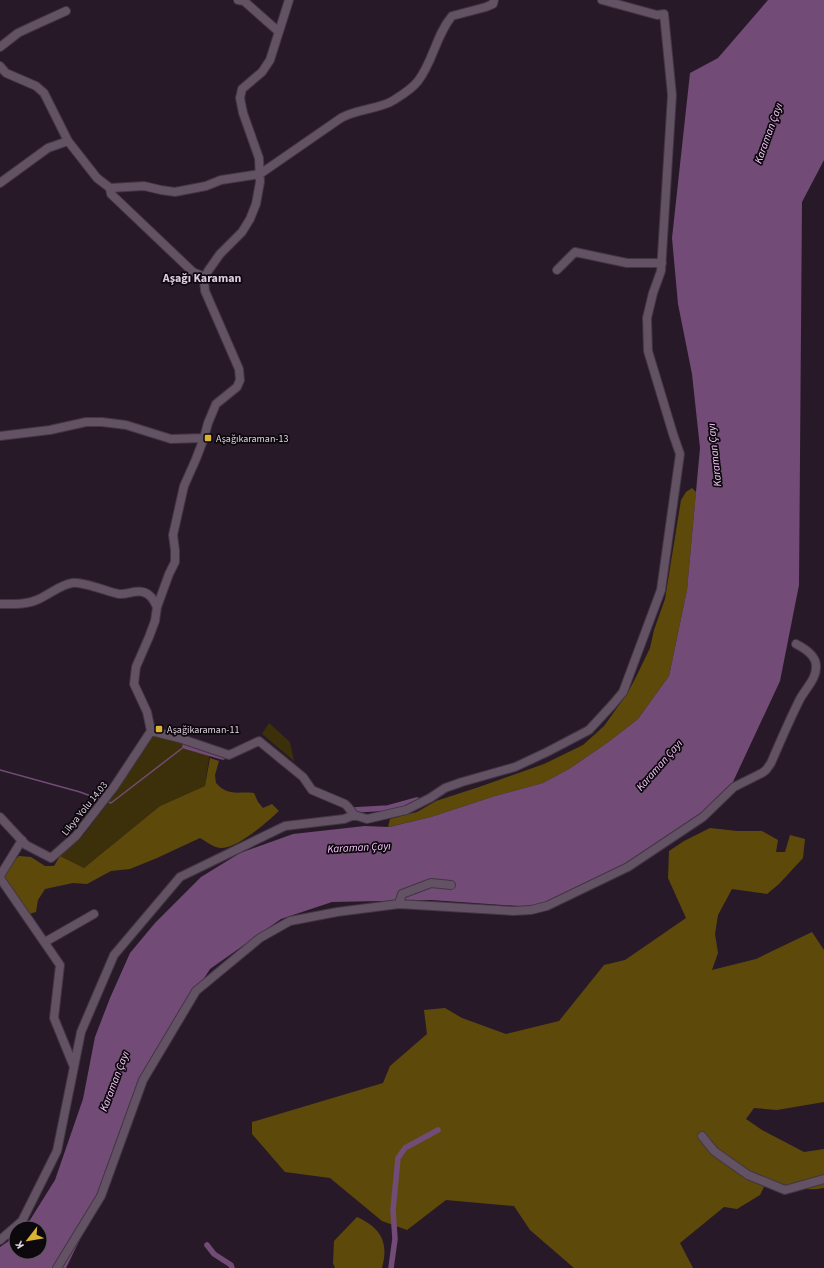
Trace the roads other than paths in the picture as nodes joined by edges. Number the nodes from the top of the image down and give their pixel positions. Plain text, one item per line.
1 (244, 0) edge
2 (289, 0) edge
3 (494, 0) edge
4 (602, 0) edge
5 (66, 11) dead end
6 (279, 32) junction
7 (0, 47) edge
8 (0, 66) edge
9 (68, 141) junction
10 (260, 174) junction
11 (0, 183) edge
12 (110, 188) junction
13 (662, 263) junction
14 (557, 270) dead end
15 (205, 277) junction
16 (0, 436) edge
17 (204, 438) junction
18 (0, 604) edge
19 (157, 607) junction
20 (796, 644) dead end
21 (151, 731) junction
22 (354, 816) junction
23 (0, 817) edge
24 (22, 840) junction
25 (0, 877) edge
26 (451, 884) dead end
27 (399, 904) junction
28 (94, 914) dead end
29 (45, 942) junction
30 (74, 1067) junction
31 (702, 1136) dead end
32 (824, 1179) edge
33 (0, 1240) edge
34 (57, 1268) edge

1 - 6 street
2 - 6 street
3 - 10 street
4 - 13 street
5 - 7 street
6 - 10 street
8 - 9 street
9 - 11 street
9 - 12 street
10 - 12 street
10 - 15 street
12 - 15 street
13 - 14 street
13 - 22 street
15 - 17 street
16 - 17 street
17 - 19 street
18 - 19 street
19 - 21 street
20 - 27 street
21 - 22 street
21 - 24 street, Likya Yolu 14.03
22 - 30 street
23 - 24 street, Likya Yolu 14.03
24 - 25 street
25 - 29 street
26 - 27 street
27 - 34 street
28 - 29 street
29 - 30 street
30 - 33 street
31 - 32 street

